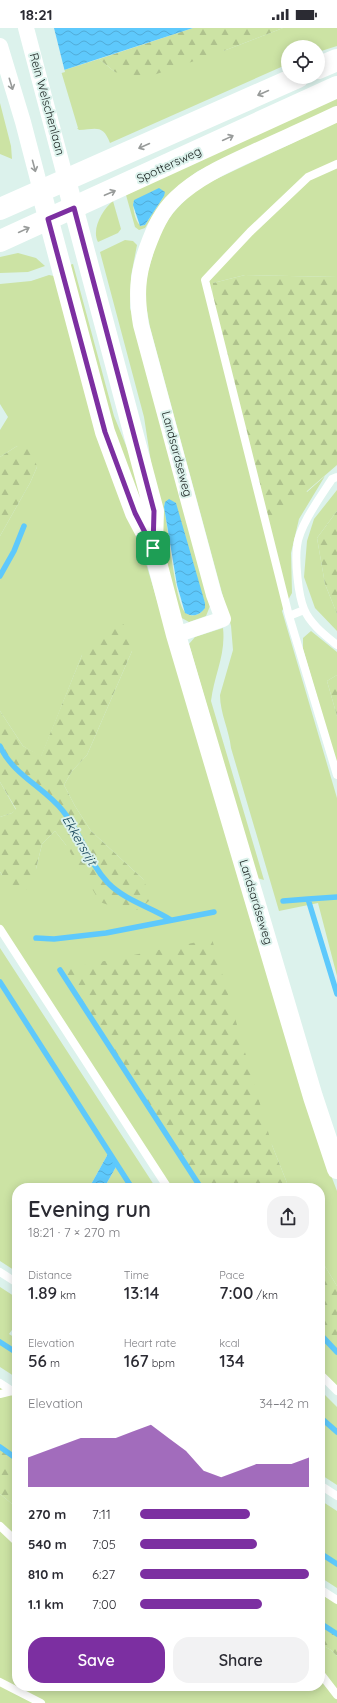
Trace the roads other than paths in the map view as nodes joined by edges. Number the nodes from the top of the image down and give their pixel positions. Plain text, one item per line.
1 (26, 28) edge
2 (0, 46) edge
3 (337, 60) edge
4 (325, 65) edge
5 (282, 84) edge
6 (337, 87) edge
7 (337, 114) edge
8 (337, 164) edge
9 (66, 180) junction
10 (41, 191) junction
11 (74, 208) junction
12 (0, 209) edge
13 (48, 219) junction
14 (0, 241) edge
15 (150, 241) joint
16 (337, 477) edge
17 (153, 548) junction
18 (304, 610) junction
19 (289, 616) junction
20 (176, 635) junction
21 (337, 645) edge
22 (337, 775) edge
23 (0, 929) edge
24 (337, 1169) edge
25 (165, 1183) edge
26 (0, 1272) edge
27 (12, 1280) edge
28 (325, 1379) edge
29 (0, 1383) edge
30 (12, 1391) edge
31 (337, 1391) edge
32 (12, 1393) edge
33 (0, 1394) edge
34 (325, 1488) edge
35 (337, 1496) edge
36 (0, 1526) edge
37 (12, 1537) edge
38 (325, 1592) edge
39 (337, 1600) edge
40 (325, 1679) edge
41 (0, 1682) edge
42 (12, 1688) edge
43 (18, 1691) edge
44 (337, 1695) edge
45 (41, 1703) edge

1 - 9 street, Rein Welschenlaan
2 -> 10 street
3 - 4 main road
5 -> 9 main road
11 -> 6 main road, Spottersweg
7 - 15 street, Spottersweg
8 - 19 lane
9 - 10 main road
9 - 11 street, Landsardseweg
10 - 12 main road
10 - 13 street, Landsardseweg
11 - 13 main road, Spottersweg
11 - 17 street, Landsardseweg
14 -> 13 main road, Spottersweg
13 - 17 street, Landsardseweg
15 - 20 street, Landsardseweg
16 - 18 lane
17 - 20 street, Landsardseweg
18 - 19 lane
18 - 21 lane
19 - 22 lane
20 - 24 street, Landsardseweg
23 - 25 lane
26 - 27 lane
28 - 31 lane
29 - 30 lane
32 - 33 lane
34 - 35 lane
36 - 37 lane
38 - 39 lane
40 - 44 lane
41 - 42 lane
43 - 45 lane

